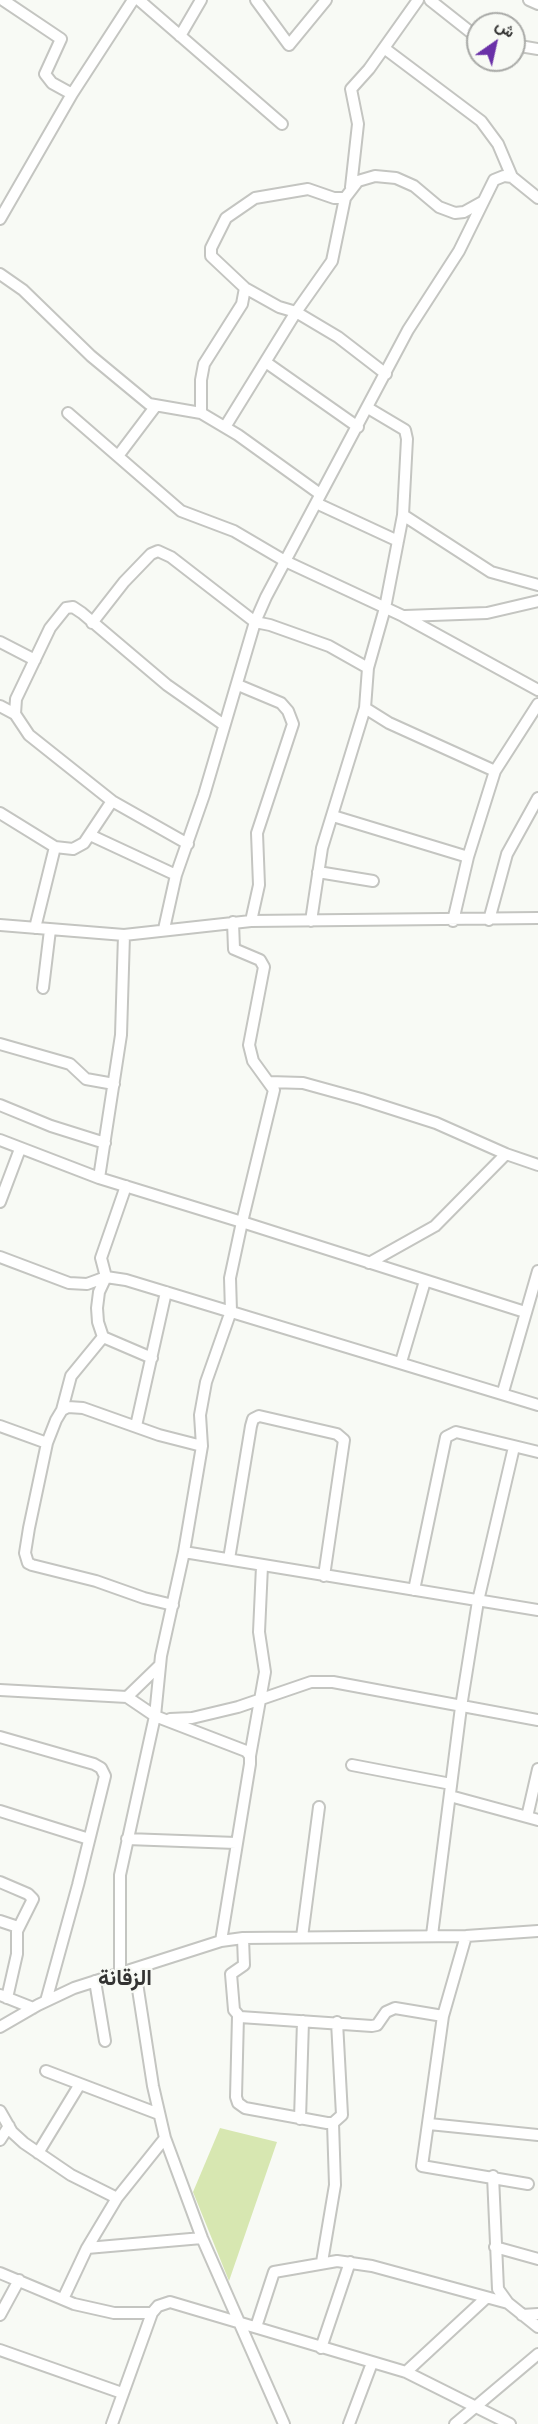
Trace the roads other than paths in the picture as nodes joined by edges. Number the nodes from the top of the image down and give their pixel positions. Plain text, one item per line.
1 (3, 0) edge
2 (133, 0) edge
3 (139, 0) edge
4 (256, 0) edge
5 (326, 0) edge
6 (418, 0) edge
7 (430, 0) edge
8 (529, 0) edge
9 (200, 1) edge
10 (538, 4) edge
11 (466, 28) edge
12 (180, 36) junction
13 (384, 48) junction
14 (72, 94) junction
15 (282, 124) dead end
16 (512, 177) junction
17 (351, 187) junction
18 (345, 198) junction
19 (538, 198) edge
20 (482, 202) junction
21 (0, 219) edge
22 (0, 274) edge
23 (245, 288) junction
24 (296, 312) junction
25 (267, 363) junction
26 (386, 374) junction
27 (155, 407) junction
28 (368, 408) junction
29 (201, 412) junction
30 (68, 413) dead end
31 (225, 427) junction
32 (358, 427) junction
33 (118, 456) junction
34 (318, 498) junction
35 (403, 515) junction
36 (398, 542) junction
37 (285, 561) junction
38 (538, 585) edge
39 (538, 601) edge
40 (385, 608) junction
41 (403, 616) junction
42 (255, 622) junction
43 (92, 623) junction
44 (0, 642) edge
45 (35, 660) junction
46 (368, 668) junction
47 (238, 686) junction
48 (538, 690) edge
49 (538, 704) edge
50 (0, 706) edge
51 (365, 708) junction
52 (15, 714) junction
53 (224, 725) junction
54 (495, 771) junction
55 (538, 798) edge
56 (112, 801) junction
57 (0, 813) edge
58 (333, 816) junction
59 (90, 835) junction
60 (188, 844) junction
61 (55, 847) junction
62 (468, 857) junction
63 (318, 872) junction
64 (176, 875) junction
65 (373, 881) dead end
66 (538, 918) edge
67 (489, 920) junction
68 (251, 921) junction
69 (311, 921) junction
70 (453, 921) junction
71 (232, 922) junction
72 (0, 925) edge
73 (35, 928) junction
74 (164, 929) junction
75 (50, 930) junction
76 (124, 935) junction
77 (43, 988) dead end
78 (0, 1044) edge
79 (269, 1082) junction
80 (114, 1084) junction
81 (0, 1105) edge
82 (0, 1140) edge
83 (105, 1143) junction
84 (20, 1149) junction
85 (506, 1154) junction
86 (538, 1165) edge
87 (99, 1178) junction
88 (126, 1186) junction
89 (0, 1202) edge
90 (242, 1222) junction
91 (0, 1257) edge
92 (369, 1263) junction
93 (538, 1271) edge
94 (106, 1277) junction
95 (425, 1281) junction
96 (166, 1292) junction
97 (231, 1311) junction
98 (525, 1312) junction
99 (103, 1337) junction
100 (152, 1358) junction
101 (401, 1362) junction
102 (502, 1392) junction
103 (538, 1405) edge
104 (62, 1410) junction
105 (0, 1426) edge
106 (136, 1426) junction
107 (47, 1443) junction
108 (202, 1446) junction
109 (514, 1447) junction
110 (538, 1452) edge
111 (184, 1552) junction
112 (229, 1559) junction
113 (262, 1566) junction
114 (324, 1576) junction
115 (414, 1590) junction
116 (478, 1601) junction
117 (173, 1605) junction
118 (538, 1610) edge
119 (160, 1665) junction
120 (0, 1690) edge
121 (127, 1697) junction
122 (262, 1700) junction
123 (461, 1707) junction
124 (159, 1718) junction
125 (538, 1720) edge
126 (0, 1737) edge
127 (250, 1756) junction
128 (352, 1766) dead end
129 (538, 1769) edge
130 (451, 1790) junction
131 (319, 1807) dead end
132 (0, 1811) edge
133 (533, 1818) edge
134 (89, 1839) junction
135 (127, 1839) junction
136 (236, 1843) junction
137 (0, 1882) edge
138 (0, 1921) edge
139 (18, 1927) junction
140 (538, 1931) edge
141 (432, 1935) junction
142 (466, 1936) junction
143 (303, 1937) junction
144 (243, 1938) junction
145 (221, 1941) junction
146 (135, 1970) junction
147 (120, 1973) junction
148 (95, 1982) junction
149 (4, 1996) edge
150 (46, 2001) junction
151 (33, 2008) junction
152 (238, 2016) junction
153 (443, 2016) junction
154 (303, 2021) junction
155 (337, 2022) junction
156 (0, 2027) edge
157 (105, 2041) dead end
158 (46, 2071) dead end
159 (80, 2084) junction
160 (0, 2111) edge
161 (159, 2114) junction
162 (300, 2119) junction
163 (333, 2123) junction
164 (429, 2124) junction
165 (9, 2126) junction
166 (538, 2135) edge
167 (165, 2138) junction
168 (0, 2140) edge
169 (38, 2152) junction
170 (493, 2176) junction
171 (528, 2184) dead end
172 (117, 2198) junction
173 (202, 2238) junction
174 (495, 2247) junction
175 (87, 2248) junction
176 (538, 2259) edge
177 (322, 2262) junction
178 (350, 2262) junction
179 (0, 2273) edge
180 (19, 2280) junction
181 (486, 2298) junction
182 (63, 2299) junction
183 (508, 2303) junction
184 (152, 2313) junction
185 (538, 2314) edge
186 (0, 2315) edge
187 (522, 2315) junction
188 (238, 2321) junction
189 (255, 2327) junction
190 (538, 2327) edge
191 (321, 2348) junction
192 (0, 2350) edge
193 (538, 2354) edge
194 (372, 2363) junction
195 (406, 2372) junction
196 (122, 2393) junction
197 (476, 2407) junction
198 (112, 2424) edge
199 (284, 2424) edge
200 (349, 2424) edge
201 (455, 2424) edge
202 (510, 2424) edge

1 - 14 street
2 - 14 street
3 - 12 street
4 - 5 street
6 - 13 street
7 - 11 street
8 - 10 street
9 - 12 street
12 - 15 street
13 - 16 street
13 - 17 street
14 - 21 street
16 - 19 street
16 - 20 street
17 - 18 street
17 - 20 street
18 - 23 street
18 - 24 street
20 - 26 street
22 - 27 street
23 - 24 street
23 - 29 street
24 - 25 street
24 - 26 street
25 - 31 street
25 - 32 street
26 - 28 street
27 - 29 street
27 - 33 street
28 - 32 street
28 - 35 street
29 - 31 street
30 - 33 street
31 - 34 street
32 - 34 street
33 - 37 street
34 - 36 street
34 - 37 street
35 - 36 street
35 - 38 street
36 - 40 street
37 - 40 street
37 - 42 street
39 - 41 street
40 - 41 street
40 - 46 street
41 - 48 street
42 - 43 street
42 - 46 street
42 - 47 street
43 - 45 street
43 - 53 street
44 - 45 street
45 - 52 street
46 - 51 street
47 - 53 street
47 - 68 street
49 - 54 street
50 - 52 street
51 - 54 street
51 - 58 street
52 - 56 street
53 - 60 street
54 - 62 street
55 - 67 street
56 - 59 street
56 - 60 street
57 - 61 street
58 - 62 street
58 - 63 street
59 - 61 street
59 - 64 street
60 - 64 street
61 - 73 street
62 - 70 street
63 - 65 street
63 - 69 street
64 - 74 street
66 - 67 street
67 - 70 street
68 - 69 street
68 - 71 street
69 - 70 street
71 - 74 street
71 - 79 street
72 - 73 street
73 - 75 street
74 - 76 street
75 - 76 street
75 - 77 street
76 - 80 street
78 - 80 street
79 - 85 street
79 - 90 street
80 - 83 street
81 - 83 street
82 - 84 street
83 - 87 street
84 - 87 street
84 - 89 street
85 - 86 street
85 - 92 street
87 - 88 street
88 - 90 street
88 - 94 street
90 - 92 street
90 - 97 street
91 - 94 street
92 - 95 street
93 - 98 street
94 - 96 street
94 - 99 street
95 - 98 street
95 - 101 street
96 - 97 street
96 - 100 street
97 - 101 street
97 - 108 street
98 - 102 street
99 - 100 street
99 - 104 street
100 - 106 street
101 - 102 street
102 - 103 street
104 - 106 street
104 - 107 street
105 - 107 street
106 - 108 street
107 - 117 street
108 - 111 street
109 - 110 street
109 - 115 street
109 - 116 street
111 - 112 street
111 - 117 street
112 - 113 street
112 - 114 street
113 - 114 street
113 - 122 street
114 - 115 street
115 - 116 street
116 - 118 street
116 - 123 street
117 - 119 street
119 - 121 street
119 - 124 street
120 - 121 street
121 - 124 street
122 - 123 street
122 - 124 street
122 - 127 street
123 - 125 street
123 - 130 street
124 - 127 street
124 - 135 street
126 - 134 street
127 - 136 street
128 - 130 street
129 - 133 street
130 - 133 street
130 - 141 street
131 - 143 street
132 - 134 street
134 - 150 street
135 - 136 street
135 - 147 street
136 - 145 street
137 - 139 street
138 - 139 street
139 - 149 street
140 - 142 street
141 - 142 street
141 - 143 street
142 - 153 street
143 - 144 street
144 - 145 street
144 - 152 street
145 - 146 street
146 - 147 street
146 - 161 street
147 - 148 street
148 - 150 street
148 - 157 street
149 - 151 street
150 - 151 street
151 - 156 street
152 - 154 street
152 - 162 street
153 - 155 street
153 - 164 street
154 - 155 street
154 - 162 street
155 - 163 street
158 - 159 street
159 - 161 street
159 - 169 street
160 - 165 street
161 - 167 street
162 - 163 street
163 - 177 street
164 - 166 street
164 - 170 street
165 - 168 street
165 - 169 street
167 - 172 street
167 - 173 street
169 - 172 street
170 - 171 street
170 - 174 street
172 - 175 street
173 - 175 street
173 - 188 street
174 - 176 street
174 - 183 street
175 - 182 street
177 - 178 street
177 - 189 street
178 - 181 street
178 - 191 street
179 - 180 street
180 - 182 street
180 - 186 street
181 - 183 street
181 - 195 street
182 - 184 street
183 - 187 street
184 - 188 street
184 - 196 street
185 - 187 street
187 - 190 street
188 - 189 street
188 - 199 street
189 - 191 street
191 - 194 street
192 - 196 street
193 - 197 street
194 - 195 street
194 - 200 street
195 - 197 street
196 - 198 street
197 - 201 street
197 - 202 street

